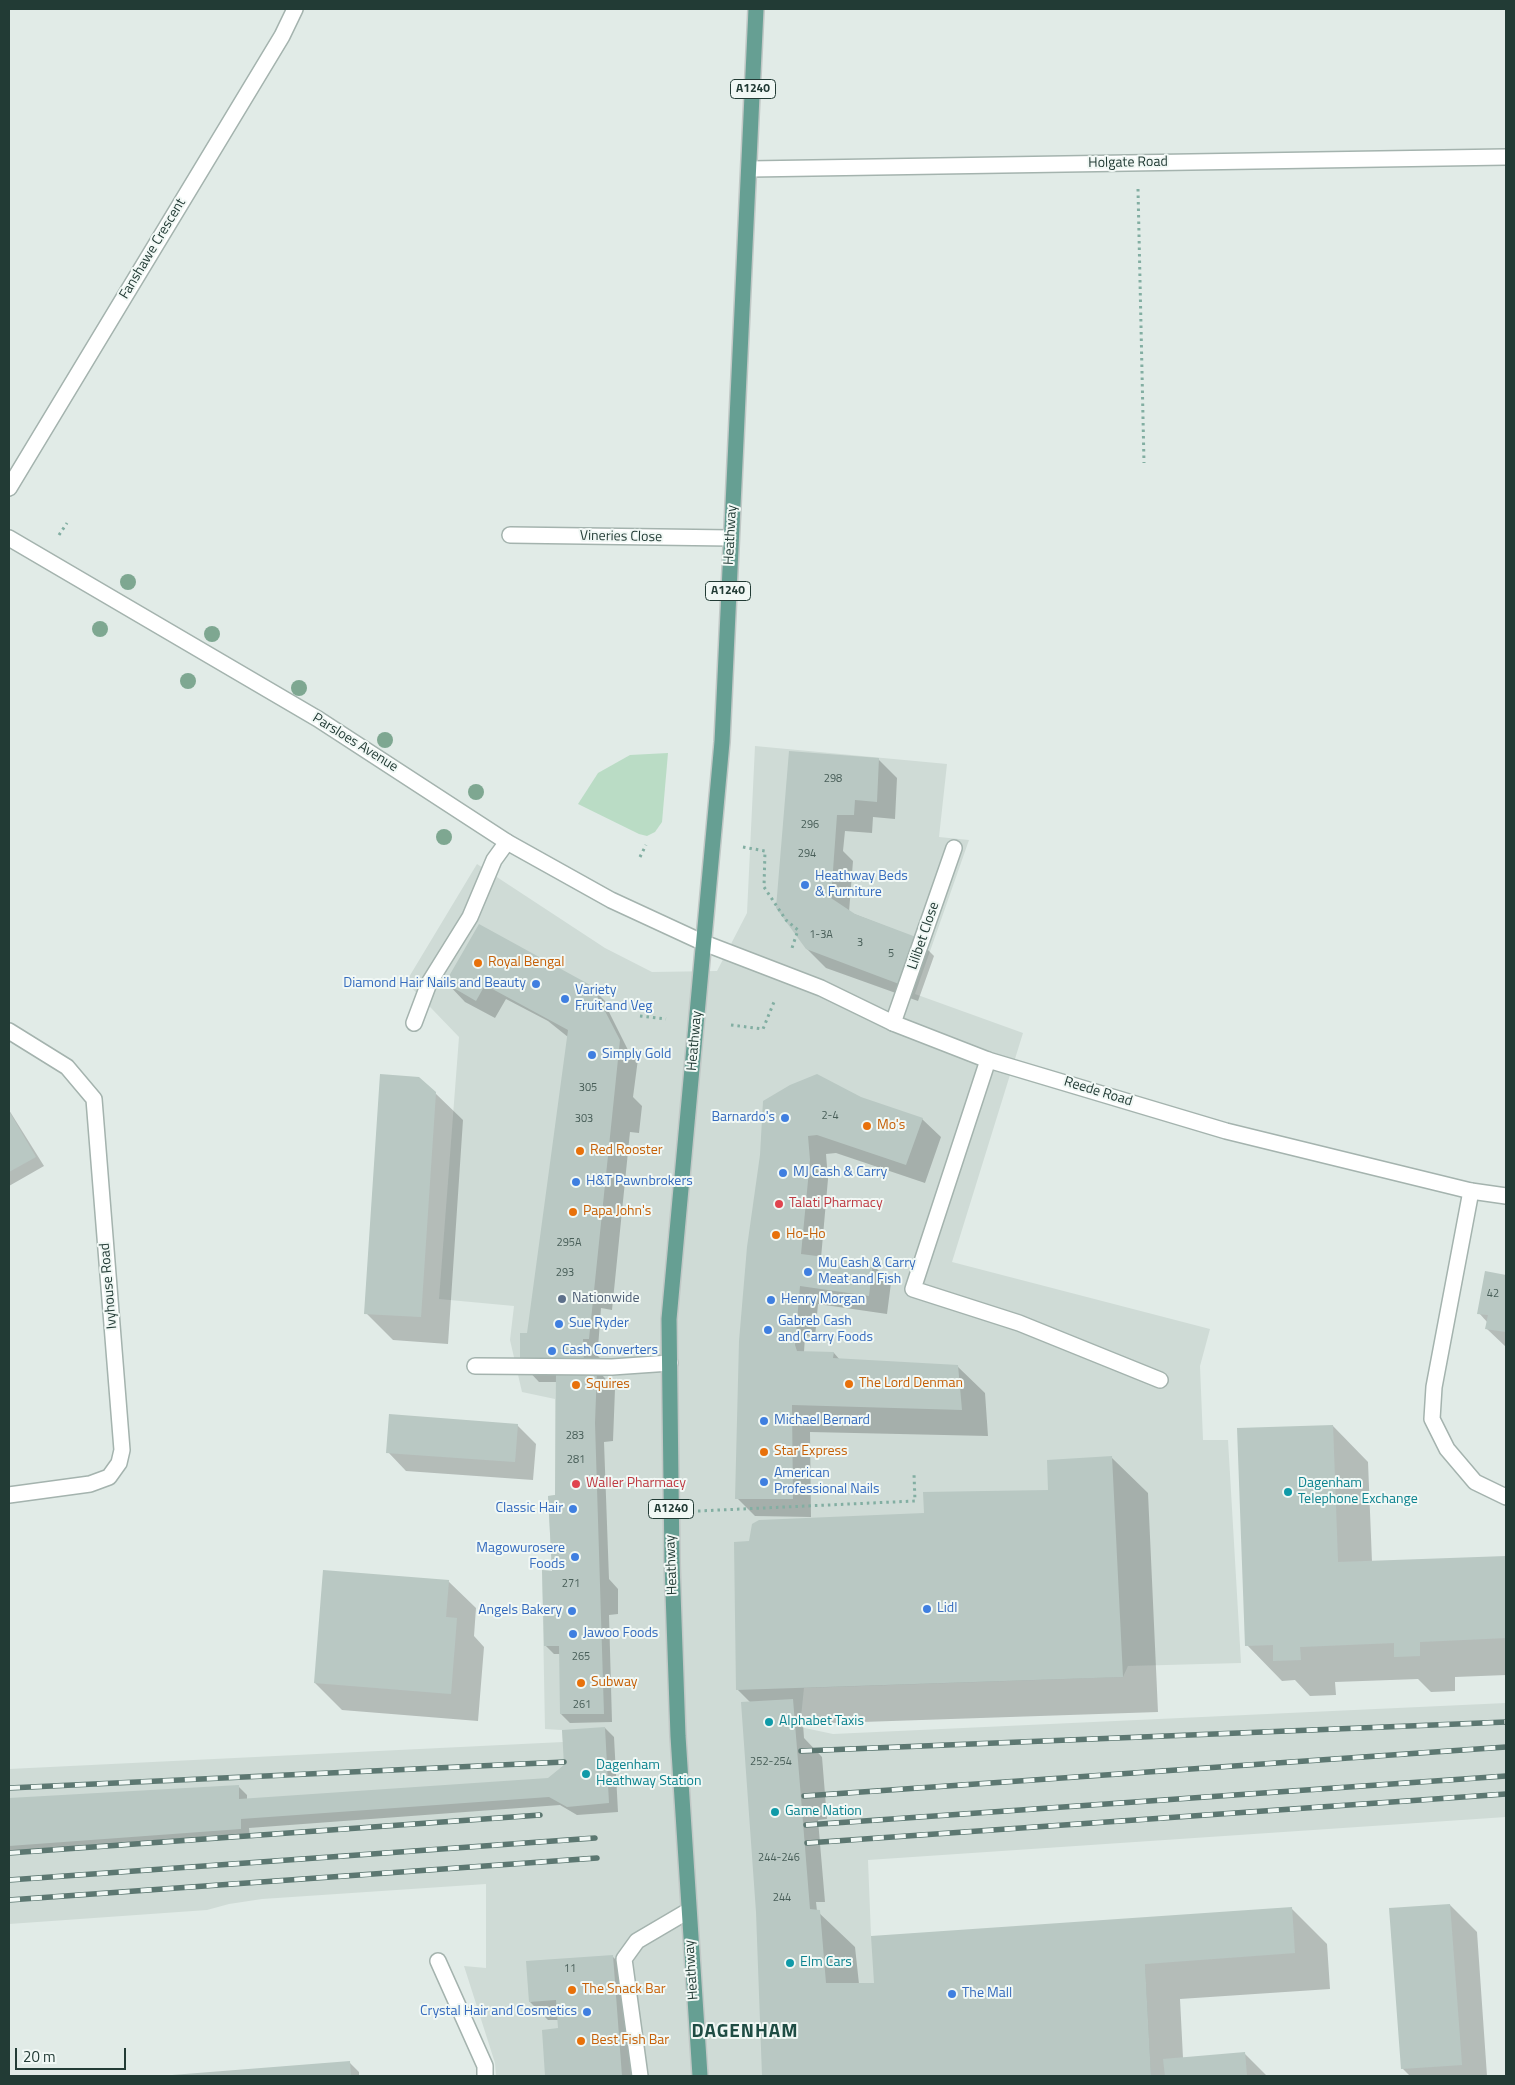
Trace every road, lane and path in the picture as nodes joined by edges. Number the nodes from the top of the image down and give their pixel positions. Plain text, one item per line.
1 (295, 9) edge
2 (756, 9) edge
3 (1506, 157) edge
4 (1137, 163) junction
5 (750, 169) junction
6 (1144, 463) dead end
7 (9, 488) edge
8 (510, 535) dead end
9 (9, 538) edge
10 (731, 538) junction
11 (507, 842) junction
12 (646, 845) dead end
13 (743, 847) dead end
14 (954, 848) dead end
15 (640, 857) dead end
16 (704, 943) junction
17 (792, 948) dead end
18 (774, 1002) dead end
19 (640, 1016) dead end
20 (666, 1019) dead end
21 (414, 1023) dead end
22 (893, 1023) junction
23 (731, 1024) dead end
24 (9, 1031) edge
25 (988, 1060) junction
26 (1471, 1191) junction
27 (1506, 1196) edge
28 (670, 1363) junction
29 (475, 1366) dead end
30 (1160, 1380) dead end
31 (914, 1474) dead end
32 (9, 1495) edge
33 (1506, 1497) edge
34 (671, 1512) junction
35 (688, 1911) junction
36 (438, 1961) dead end
37 (485, 2076) edge
38 (640, 2076) edge
39 (700, 2076) edge

1 - 7 street, Fanshawe Crescent
2 - 5 main road, Heathway / A1240
3 - 4 street, Holgate Road
4 - 5 street, Holgate Road
4 - 6 path
5 - 10 main road, Heathway / A1240
8 - 10 street, Vineries Close
9 - 11 street, Parsloes Avenue
10 - 16 main road, Heathway / A1240
11 - 16 street, Parsloes Avenue
11 - 21 street
12 - 15 path
13 - 17 path
14 - 22 street, Lilibet Close
16 - 22 street, Reede Road
16 - 28 main road, Heathway / A1240
18 - 23 path
19 - 20 path
22 - 25 street, Reede Road
24 - 32 street, Ivyhouse Road
25 - 26 street, Reede Road
25 - 30 street
26 - 27 street, Reede Road
26 - 33 street
28 - 29 street
28 - 34 main road, Heathway / A1240
31 - 34 path
34 - 35 main road, Heathway / A1240
35 - 38 street
35 - 39 main road, Heathway / A1240
36 - 37 street

